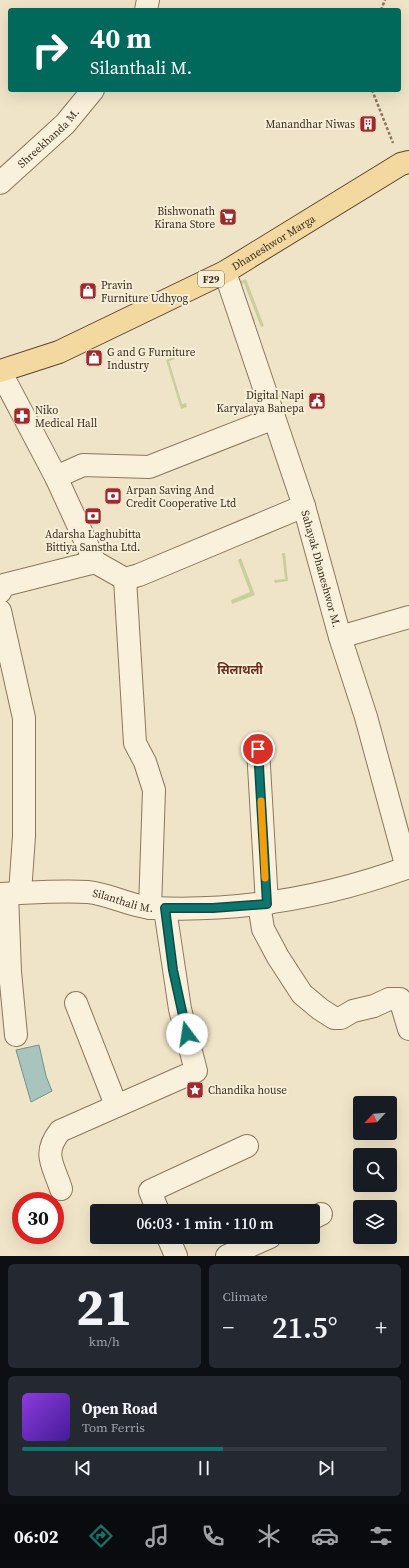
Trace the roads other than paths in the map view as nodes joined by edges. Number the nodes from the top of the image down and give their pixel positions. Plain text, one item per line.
1 (91, 92) edge
2 (405, 163) edge
3 (0, 183) edge
4 (225, 272) junction
5 (0, 371) edge
6 (274, 418) junction
7 (56, 477) junction
8 (304, 506) junction
9 (95, 562) junction
10 (125, 579) junction
11 (0, 592) edge
12 (0, 611) edge
13 (409, 617) edge
14 (340, 637) junction
15 (258, 749) dead end
16 (408, 867) edge
17 (9, 893) edge
18 (263, 904) junction
19 (158, 908) junction
20 (76, 1002) dead end
21 (409, 1030) edge
22 (16, 1035) dead end
23 (116, 1105) junction
24 (247, 1146) dead end
25 (62, 1189) dead end
26 (155, 1204) edge
27 (171, 1244) edge
28 (254, 1244) edge
29 (176, 1256) edge
30 (227, 1256) edge

1 - 3 street, Shreekhanda M.
2 - 4 main road, Dhaneshwor Marga / F29
4 - 5 main road, Dhaneshwor Marga / F29
4 - 6 street, Sahayak Dhaneshwor M.
5 - 7 street
6 - 7 street
6 - 8 street, Sahayak Dhaneshwor M.
7 - 9 street
8 - 10 street
8 - 14 street, Sahayak Dhaneshwor M.
9 - 10 street
9 - 11 street
10 - 19 street
12 - 17 street
13 - 14 street
14 - 16 street, Sahayak Dhaneshwor M.
15 - 18 street
16 - 18 street, Silanthali M.
17 - 19 street, Silanthali M.
17 - 22 street
18 - 19 street, Silanthali M.
18 - 21 street
19 - 23 street
20 - 23 street
23 - 25 street
24 - 26 street
27 - 29 street
28 - 30 street

